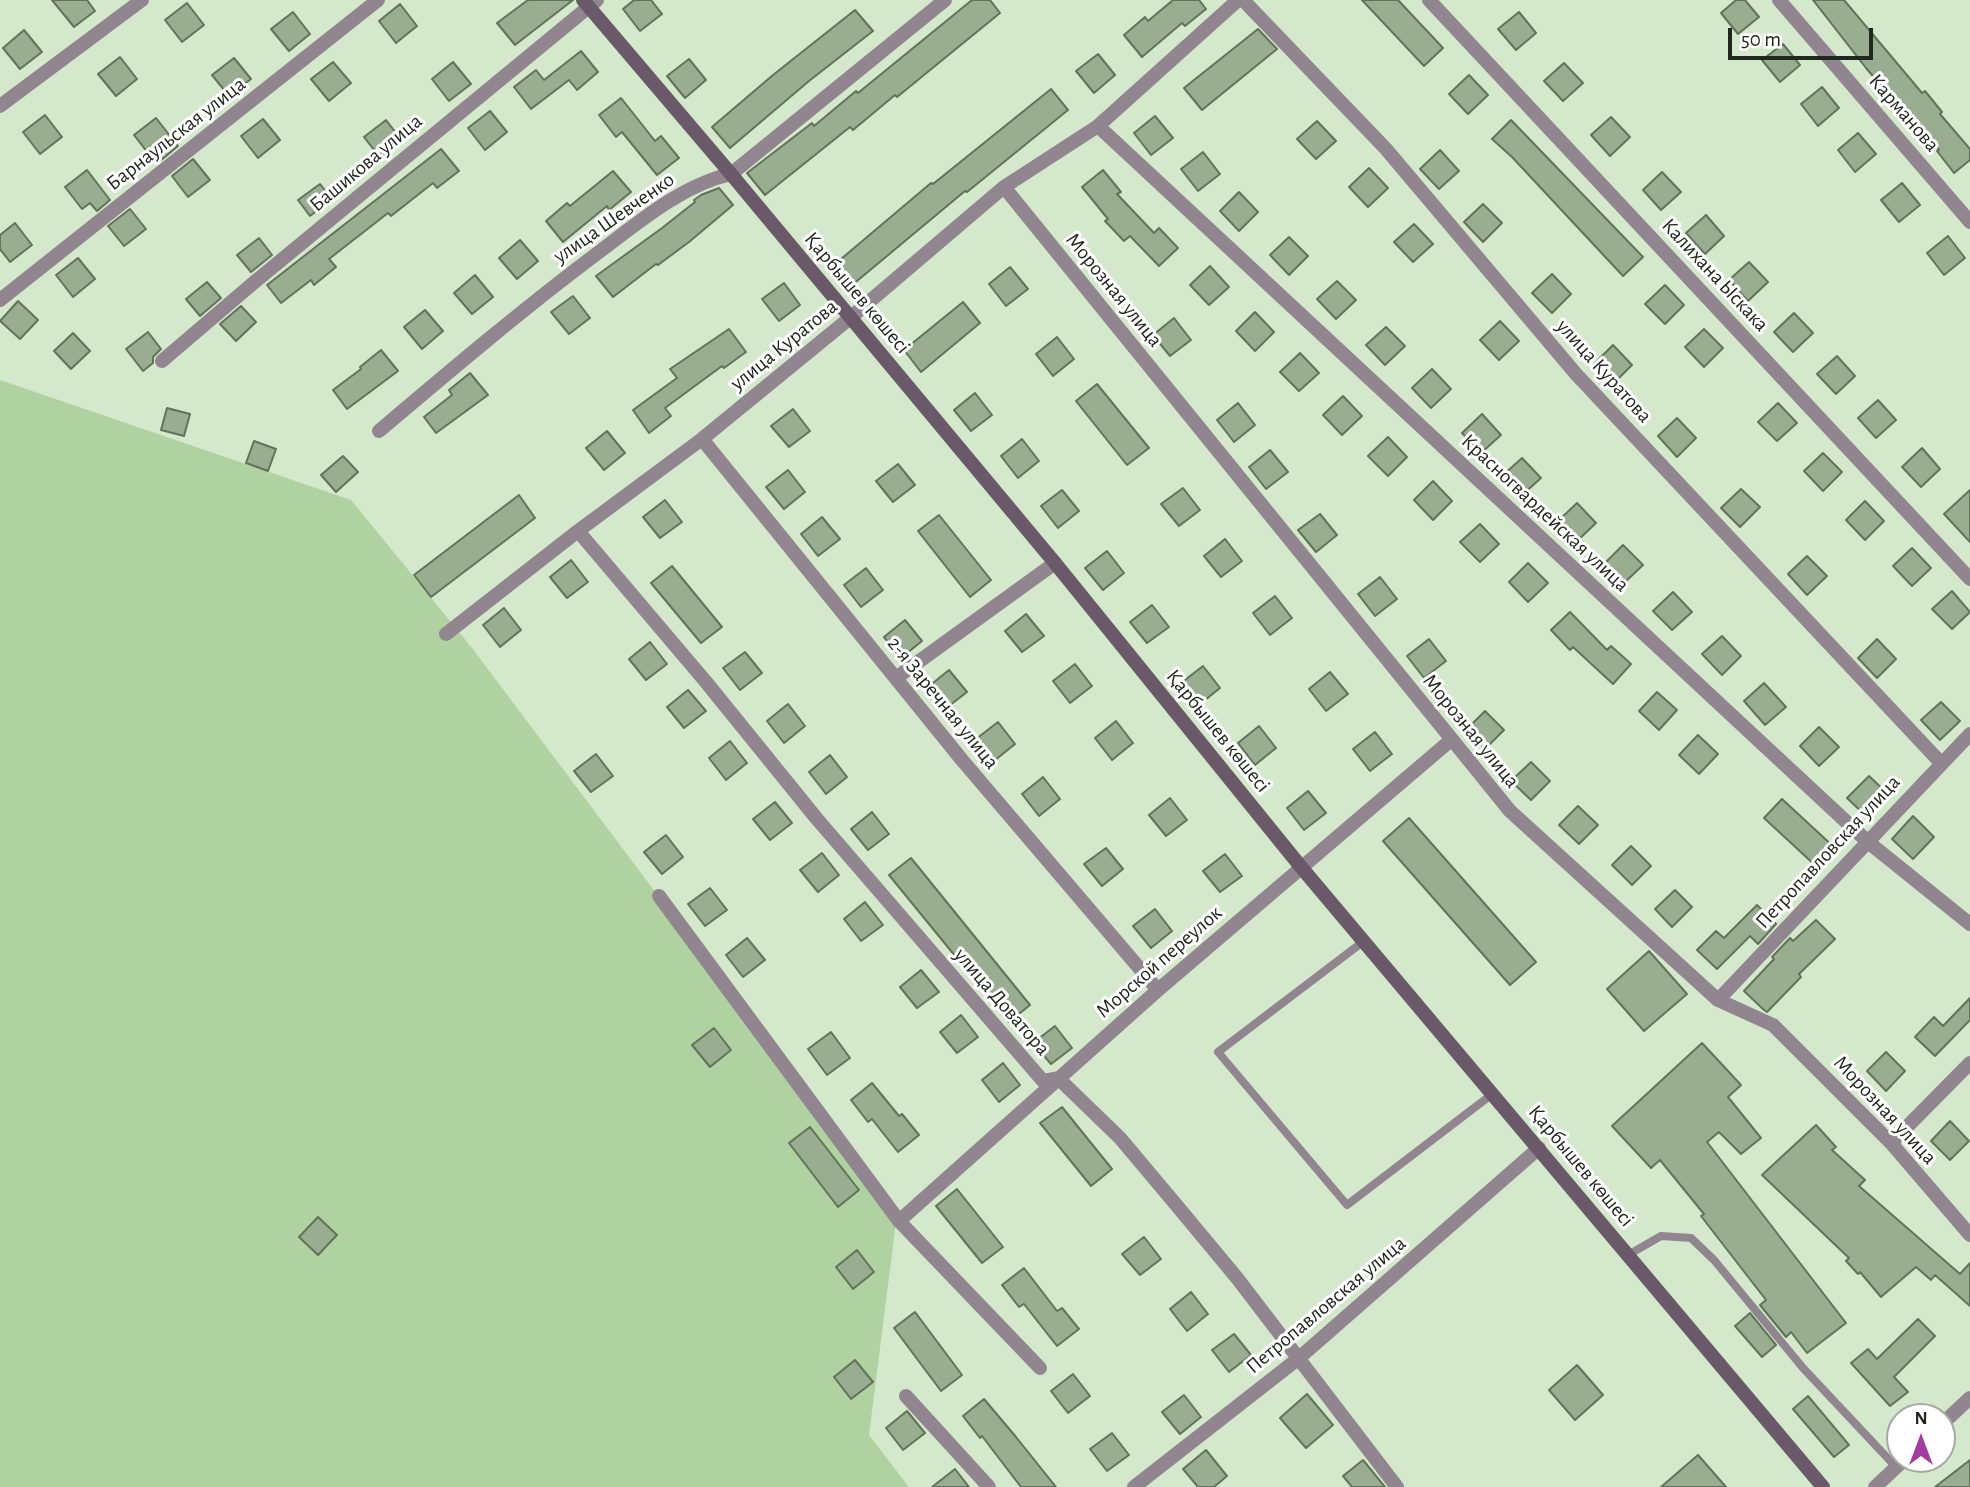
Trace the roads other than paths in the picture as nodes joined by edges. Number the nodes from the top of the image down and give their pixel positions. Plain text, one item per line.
1 (142, 0) edge
2 (378, 0) edge
3 (945, 0) edge
4 (1241, 0) edge
5 (1429, 0) edge
6 (1779, 0) edge
7 (589, 2) edge
8 (0, 106) edge
9 (1098, 126) junction
10 (731, 174) junction
11 (1004, 187) junction
12 (1970, 222) edge
13 (0, 300) edge
14 (850, 318) junction
15 (162, 361) dead end
16 (379, 431) dead end
17 (702, 439) junction
18 (578, 531) junction
19 (1055, 563) junction
20 (1970, 579) edge
21 (446, 634) dead end
22 (896, 678) junction
23 (1970, 734) edge
24 (1451, 740) junction
25 (1941, 763) junction
26 (1868, 842) junction
27 (1301, 867) junction
28 (660, 896) dead end
29 (1970, 924) edge
30 (1364, 941) junction
31 (1158, 990) junction
32 (1718, 1000) junction
33 (1970, 1063) edge
34 (1058, 1078) junction
35 (1492, 1095) junction
36 (1891, 1143) junction
37 (1539, 1148) junction
38 (899, 1222) junction
39 (1970, 1235) edge
40 (1628, 1255) junction
41 (1299, 1358) junction
42 (1040, 1368) dead end
43 (906, 1396) dead end
44 (1970, 1398) edge
45 (1956, 1411) edge
46 (1886, 1449) edge
47 (1890, 1473) edge
48 (989, 1487) edge
49 (1133, 1487) edge
50 (1397, 1487) edge
51 (1823, 1487) edge
52 (1875, 1487) edge

1 - 8 street
2 - 13 street, Барнаульская улица
3 - 10 street, улица Шевченко
4 - 9 street, улица Куратова
4 - 25 street, улица Куратова
5 - 20 street, Калихана Ыскака
6 - 12 street, Карманова
7 - 10 main road, Қарбышев көшесі
7 - 15 street, Башикова улица
9 - 11 street, улица Куратова
9 - 26 street, Красногвардейская улица
10 - 14 main road, Қарбышев көшесі
10 - 16 street, улица Шевченко
11 - 14 street, улица Куратова
11 - 24 street, Морозная улица
14 - 17 street, улица Куратова
14 - 19 main road, Қарбышев көшесі
17 - 18 street, улица Куратова
17 - 22 street, 2-я Заречная улица
18 - 21 street, улица Куратова
18 - 34 street, улица Доватора
19 - 22 street
19 - 27 main road, Қарбышев көшесі
22 - 31 street, 2-я Заречная улица
23 - 25 street, Петропавловская улица
24 - 27 street, Морской переулок
24 - 32 street, Морозная улица
25 - 26 street, Петропавловская улица
26 - 29 street, Красногвардейская улица
26 - 32 street, Петропавловская улица
27 - 30 main road, Қарбышев көшесі
27 - 31 street, Морской переулок
28 - 38 street
30 - 35 main road, Қарбышев көшесі
30 - 35 lane
31 - 34 street, Морской переулок
32 - 36 street, Морозная улица
33 - 36 street
34 - 38 street, Морской переулок
34 - 41 street, улица Доватора
35 - 37 main road, Қарбышев көшесі
36 - 39 street, Морозная улица
37 - 40 main road, Қарбышев көшесі
37 - 41 street, Петропавловская улица
38 - 42 street
40 - 46 lane
40 - 51 main road, Қарбышев көшесі
41 - 49 street, Петропавловская улица
41 - 50 street, улица Доватора
43 - 48 street
44 - 45 street
47 - 52 street

